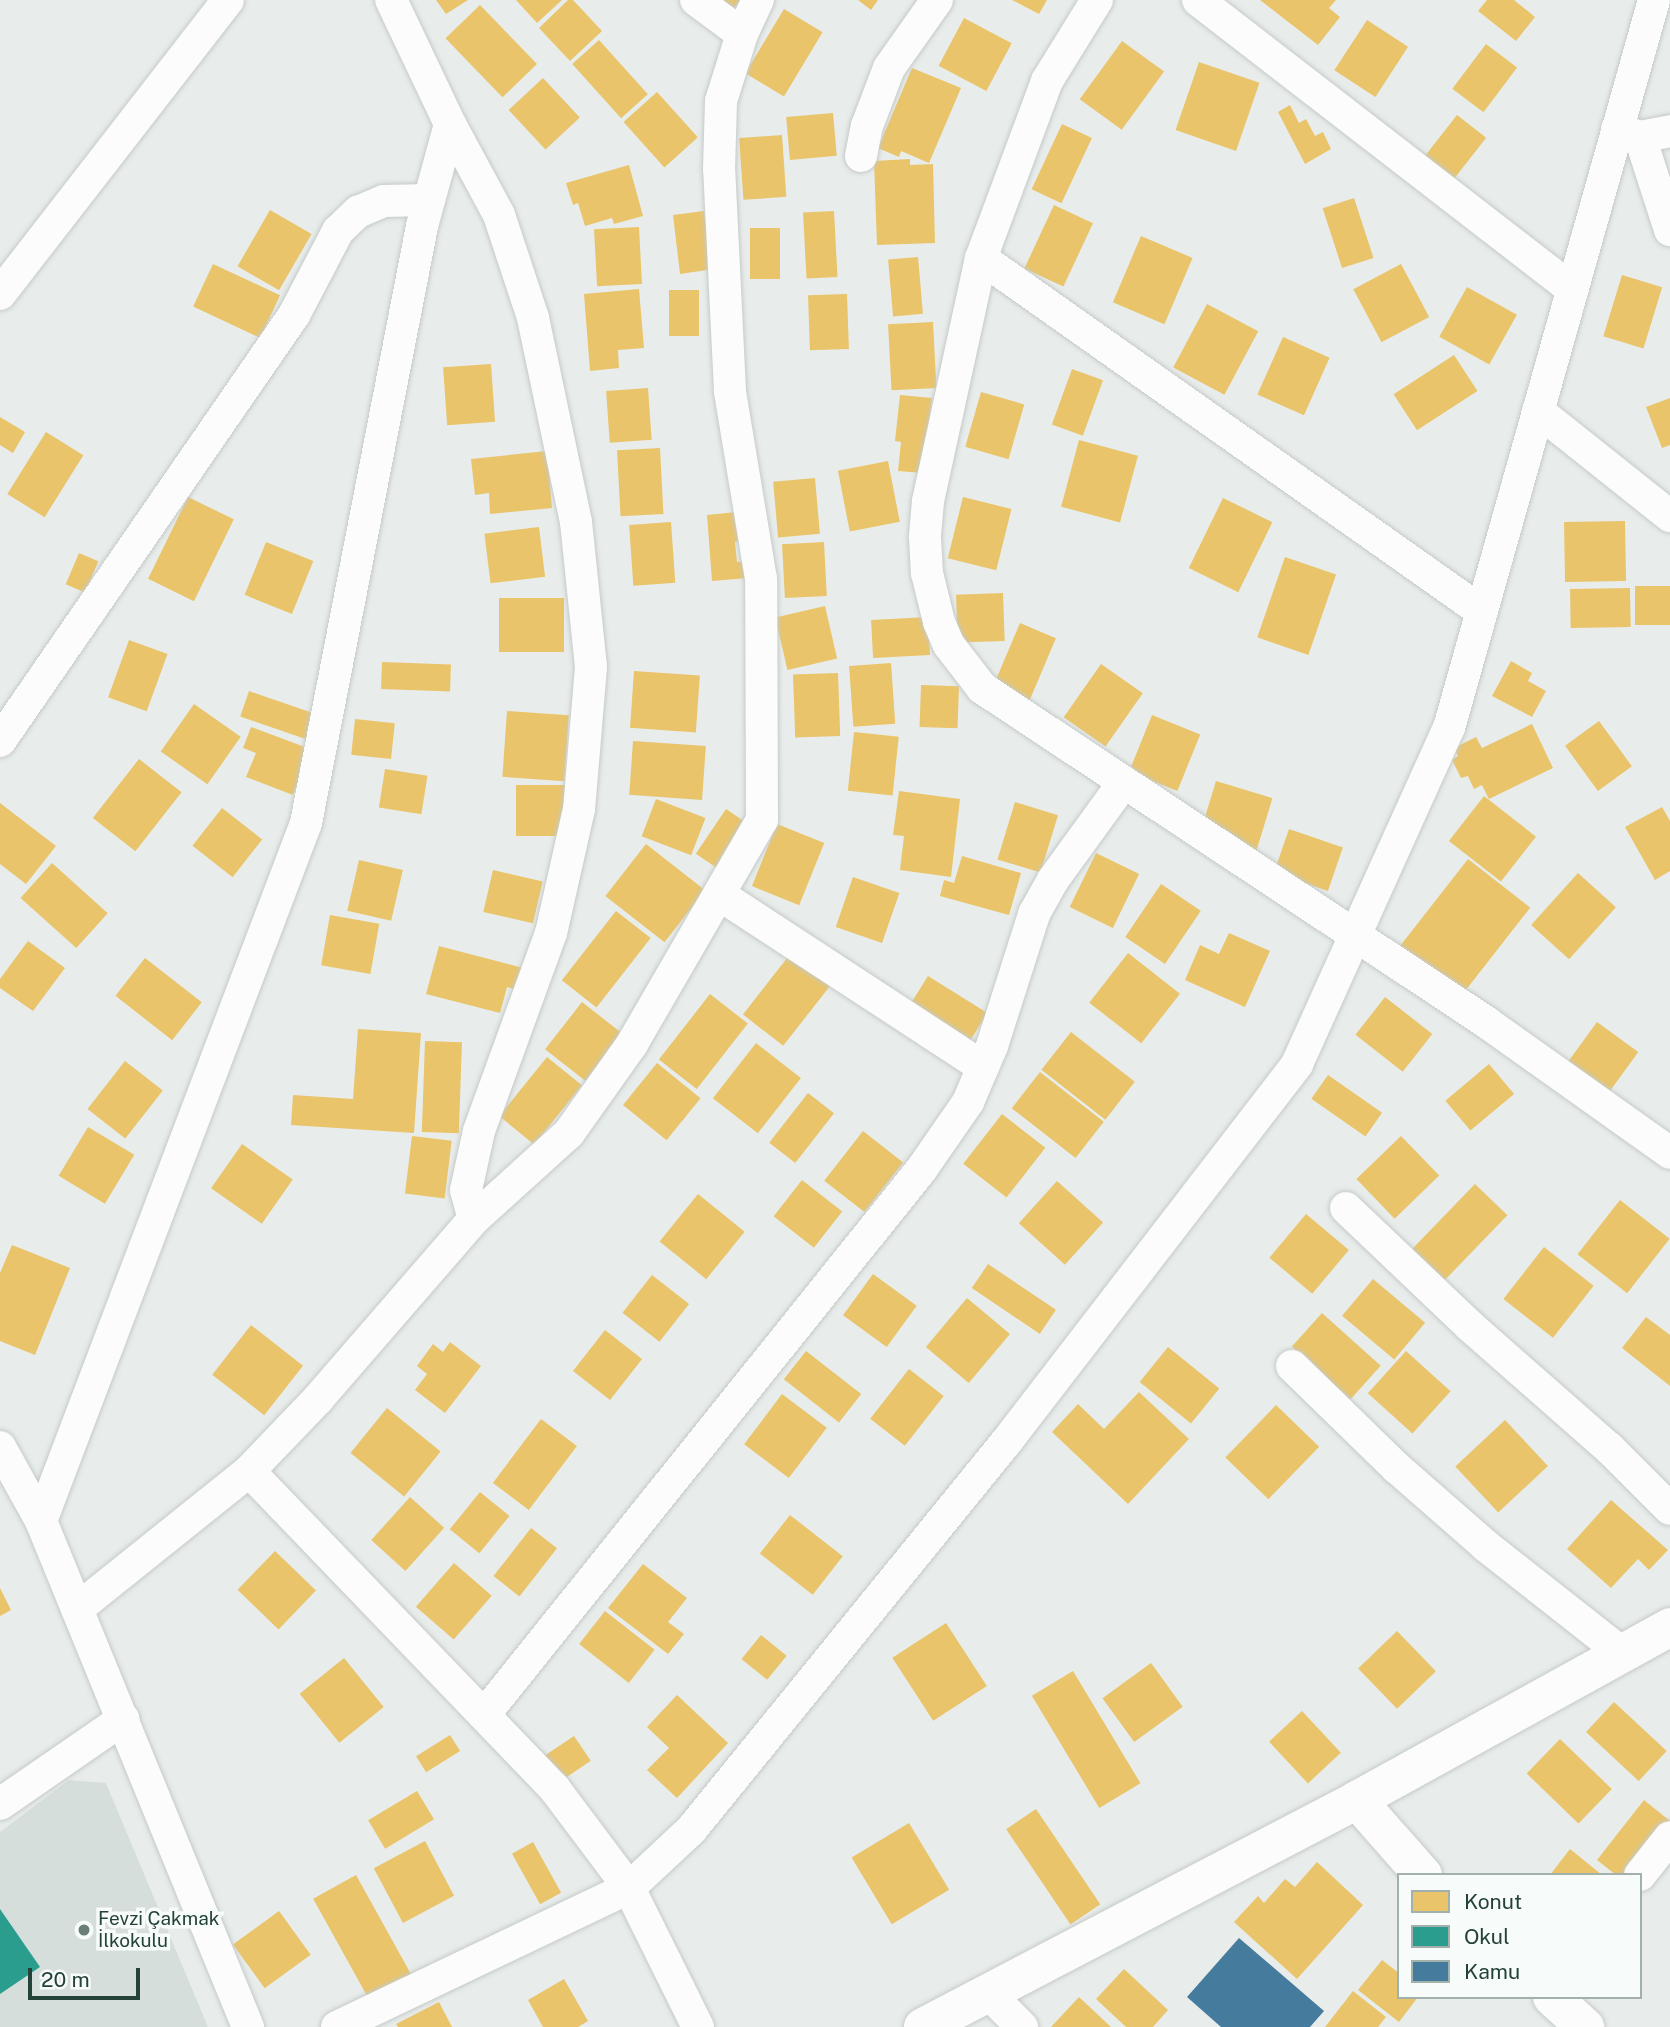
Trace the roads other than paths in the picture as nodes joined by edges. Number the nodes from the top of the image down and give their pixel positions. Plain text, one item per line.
1 (228, 0) edge
2 (391, 0) edge
3 (696, 0) edge
4 (758, 0) edge
5 (937, 0) edge
6 (1097, 0) edge
7 (1198, 0) edge
8 (1654, 0) edge
9 (742, 34) junction
10 (450, 124) junction
11 (1642, 132) edge
12 (861, 156) dead end
13 (429, 200) junction
14 (1670, 230) edge
15 (981, 258) junction
16 (1572, 289) junction
17 (0, 294) edge
18 (1538, 411) junction
19 (1670, 516) edge
20 (1481, 611) junction
21 (0, 741) edge
22 (1124, 782) junction
23 (720, 895) junction
24 (1355, 937) junction
25 (983, 1067) junction
26 (1670, 1153) edge
27 (1346, 1208) dead end
28 (474, 1219) junction
29 (1292, 1366) dead end
30 (0, 1447) edge
31 (248, 1471) junction
32 (1670, 1509) edge
33 (41, 1521) junction
34 (77, 1609) junction
35 (1670, 1627) edge
36 (1622, 1653) junction
37 (484, 1715) junction
38 (122, 1719) junction
39 (1357, 1800) junction
40 (0, 1804) edge
41 (1670, 1836) edge
42 (1421, 1873) edge
43 (1642, 1873) edge
44 (629, 1888) junction
45 (989, 1994) junction
46 (1554, 1999) edge
47 (248, 2027) edge
48 (337, 2027) edge
49 (698, 2027) edge
50 (923, 2027) edge
51 (1023, 2027) edge
52 (1585, 2027) edge

1 - 17 street
2 - 10 street
3 - 9 street
4 - 9 street
5 - 12 street
6 - 15 street
7 - 16 street
8 - 11 street
9 - 23 street
10 - 13 street
10 - 28 street
11 - 14 street
11 - 16 street
13 - 21 street
13 - 33 street
15 - 20 street
15 - 22 street
16 - 18 street
18 - 19 street
18 - 20 street
20 - 24 street
22 - 24 street
22 - 25 street
23 - 25 street
23 - 28 street
24 - 26 street
24 - 44 street
25 - 37 street
27 - 32 street
28 - 31 street
29 - 36 street
30 - 33 street
31 - 34 street
31 - 37 street
33 - 34 street
34 - 38 street
35 - 36 main road
36 - 39 main road
37 - 44 street
38 - 40 street
38 - 47 street
39 - 42 main road
39 - 45 main road
41 - 43 street
44 - 48 street
44 - 49 street
45 - 50 main road
45 - 51 street
46 - 52 main road

